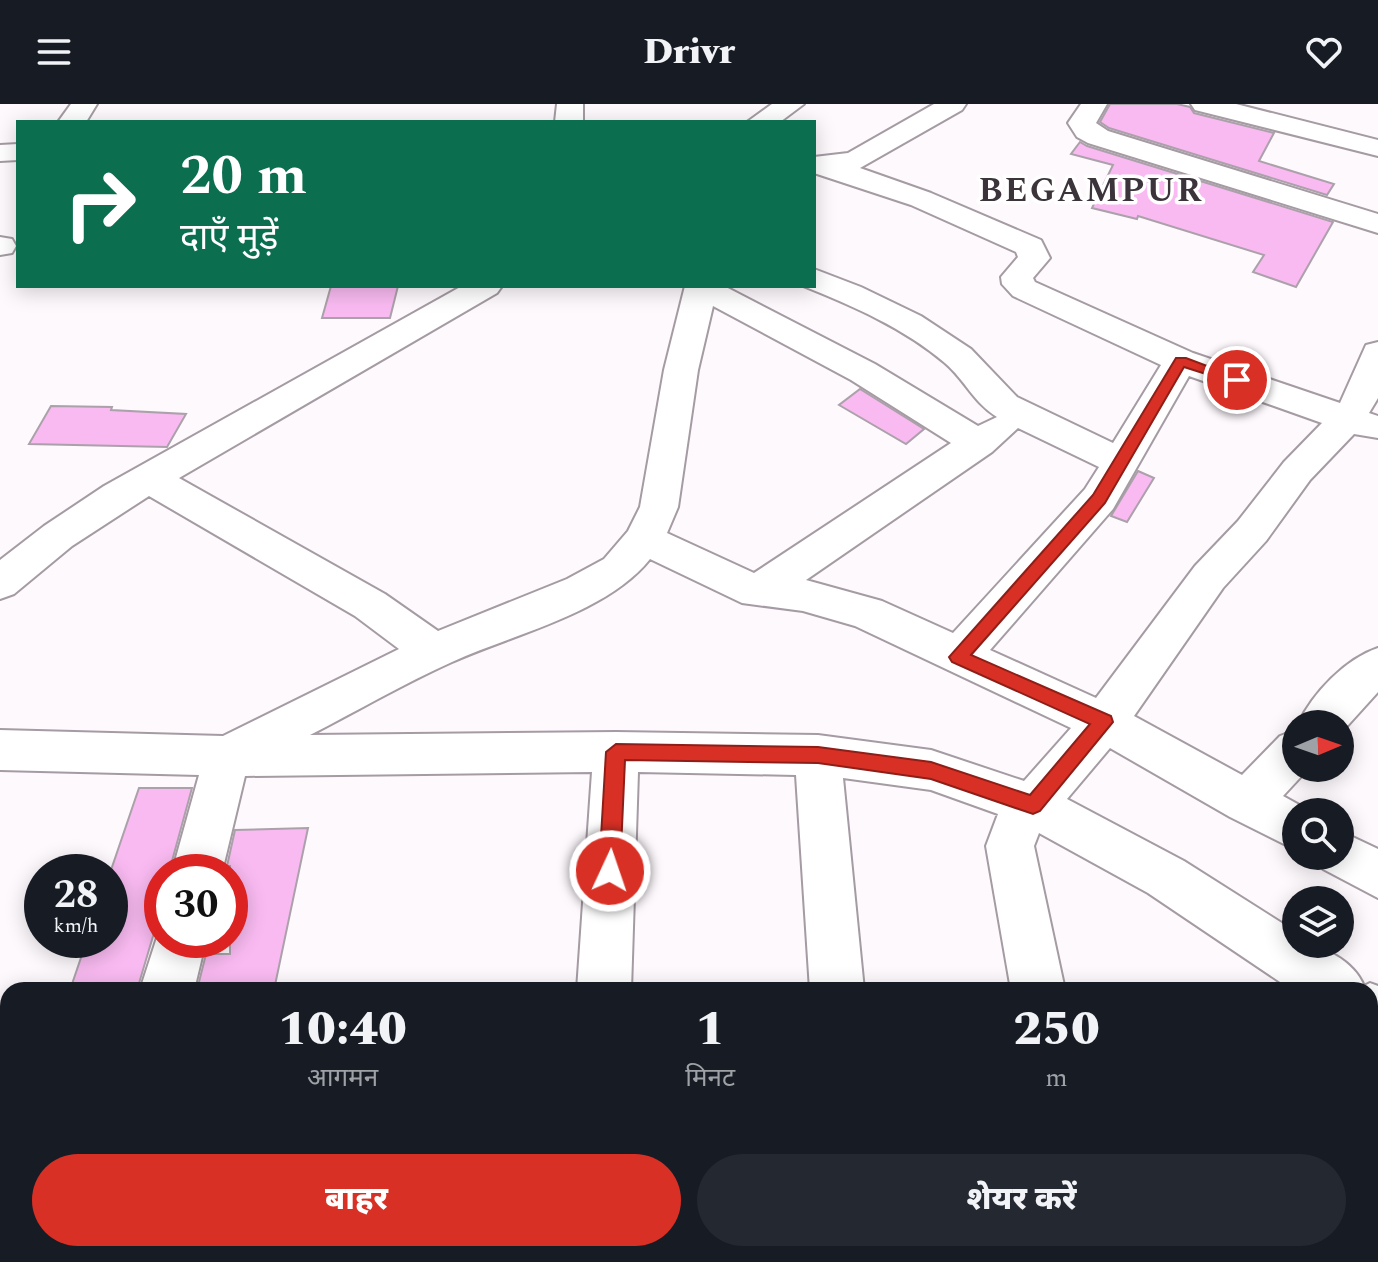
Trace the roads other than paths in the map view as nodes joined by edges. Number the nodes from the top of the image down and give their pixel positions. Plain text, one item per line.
1 (791, 104) edge
2 (953, 104) edge
3 (1094, 104) edge
4 (1204, 104) edge
5 (1255, 110) edge
6 (764, 120) edge
7 (1378, 148) edge
8 (818, 166) edge
9 (1378, 224) edge
10 (816, 280) edge
11 (482, 288) edge
12 (701, 288) edge
13 (703, 288) edge
14 (1378, 353) edge
15 (1181, 361) junction
16 (1021, 413) junction
17 (1364, 423) edge
18 (979, 443) junction
19 (1119, 461) junction
20 (148, 478) junction
21 (644, 539) junction
22 (0, 583) edge
23 (757, 592) junction
24 (434, 651) junction
25 (958, 657) junction
26 (1378, 666) edge
27 (1333, 710) edge
28 (1104, 722) junction
29 (0, 750) edge
30 (616, 752) junction
31 (818, 755) junction
32 (227, 756) junction
33 (1282, 765) edge
34 (1247, 802) junction
35 (1033, 805) junction
36 (1282, 821) edge
37 (202, 854) edge
38 (1354, 861) edge
39 (1378, 875) edge
40 (175, 958) edge
41 (169, 982) edge
42 (604, 982) edge
43 (836, 982) edge
44 (1036, 982) edge
45 (1327, 982) edge

1 - 6 street
2 - 8 street
3 - 9 street
4 - 5 street
5 - 7 street
8 - 15 street
10 - 16 street
11 - 20 street
12 - 21 street
13 - 18 street
14 - 17 street
15 - 17 street
15 - 19 street
16 - 18 street
16 - 19 street
17 - 28 street
18 - 23 street
19 - 25 street
20 - 22 street
20 - 24 street
21 - 23 street
21 - 24 street
23 - 25 street
24 - 32 street
25 - 28 street
26 - 27 street
28 - 34 street
28 - 35 street
29 - 32 street
30 - 31 street
30 - 32 street
30 - 42 street
31 - 35 street
31 - 43 street
32 - 37 street
33 - 34 street
34 - 36 street
35 - 44 street
35 - 45 street
38 - 39 street
40 - 41 street

